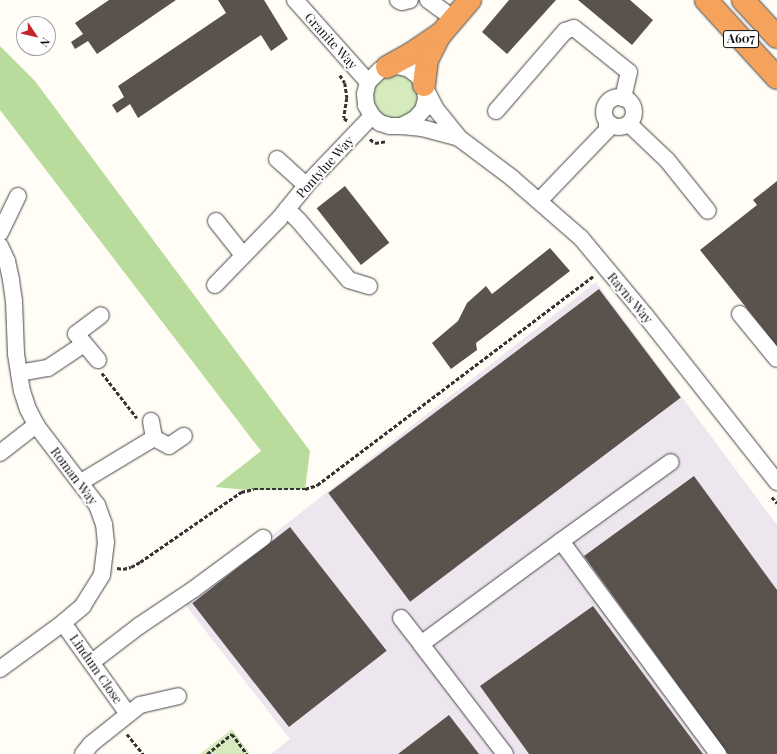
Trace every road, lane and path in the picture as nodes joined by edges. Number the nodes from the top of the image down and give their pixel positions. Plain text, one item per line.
1 (295, 0) edge
2 (398, 0) edge
3 (410, 0) edge
4 (428, 0) edge
5 (470, 0) edge
6 (706, 0) edge
7 (743, 0) edge
8 (447, 27) junction
9 (777, 37) edge
10 (387, 67) junction
11 (337, 70) dead end
12 (777, 78) edge
13 (368, 82) junction
14 (424, 87) junction
15 (623, 98) junction
16 (496, 111) dead end
17 (372, 116) junction
18 (607, 122) junction
19 (629, 124) junction
20 (401, 126) junction
21 (359, 130) junction
22 (459, 138) junction
23 (392, 141) dead end
24 (277, 159) dead end
25 (306, 185) junction
26 (18, 196) dead end
27 (539, 201) junction
28 (708, 211) dead end
29 (283, 214) junction
30 (216, 221) dead end
31 (0, 233) edge
32 (0, 246) edge
33 (243, 255) junction
34 (590, 269) dead end
35 (595, 275) junction
36 (598, 278) dead end
37 (215, 285) dead end
38 (369, 286) dead end
39 (740, 314) dead end
40 (101, 315) dead end
41 (7, 317) edge
42 (80, 339) junction
43 (777, 359) edge
44 (98, 360) joint
45 (19, 373) junction
46 (151, 421) joint
47 (36, 425) junction
48 (184, 436) dead end
49 (154, 438) junction
50 (0, 453) edge
51 (671, 462) dead end
52 (81, 482) junction
53 (772, 486) edge
54 (777, 503) edge
55 (263, 538) dead end
56 (561, 542) junction
57 (104, 567) junction
58 (400, 618) dead end
59 (63, 623) junction
60 (421, 644) junction
61 (92, 662) junction
62 (0, 669) edge
63 (178, 696) dead end
64 (129, 714) junction
65 (84, 751) edge
66 (143, 754) edge
67 (207, 754) edge
68 (248, 754) edge
69 (505, 754) edge
70 (718, 754) edge

1 - 13 street, Granite Way
2 - 3 street
4 - 8 street
5 - 8 highway
6 - 12 highway, A607
7 - 9 highway, A607
8 - 10 highway
8 - 14 highway
10 - 13 street
10 - 14 street
11 - 21 path
13 - 17 street
14 - 20 street
14 - 22 street, Rayns Way
15 - 16 street
15 - 18 street
15 - 19 street
17 - 20 street
17 - 21 street, Pontylue Way
18 - 19 street
18 - 27 street
19 - 28 street
20 - 22 street, Rayns Way
21 - 23 path
21 - 25 street, Pontylue Way
22 - 27 street, Rayns Way
24 - 25 street
25 - 29 street, Pontylue Way
26 - 31 street
27 - 53 street, Rayns Way
29 - 33 street, Pontylue Way
29 - 38 street
30 - 33 street
32 - 41 street, Roman Way
33 - 37 street, Pontylue Way
34 - 35 path
35 - 36 path
35 - 57 path
39 - 43 street
40 - 42 street
41 - 45 street, Roman Way
42 - 44 street
42 - 45 street
44 - 46 path
45 - 47 street, Roman Way
46 - 49 street
47 - 50 street
47 - 52 street, Roman Way
48 - 49 street
49 - 52 street
51 - 56 street
52 - 57 street, Roman Way
53 - 54 path
55 - 61 street
56 - 60 street
56 - 70 street
57 - 59 street, Roman Way
58 - 60 street
59 - 61 street, Lindum Close
59 - 62 street, Roman Way
60 - 69 street
61 - 64 street, Lindum Close
63 - 64 street
64 - 65 street, Lindum Close
64 - 66 path
67 - 68 path

